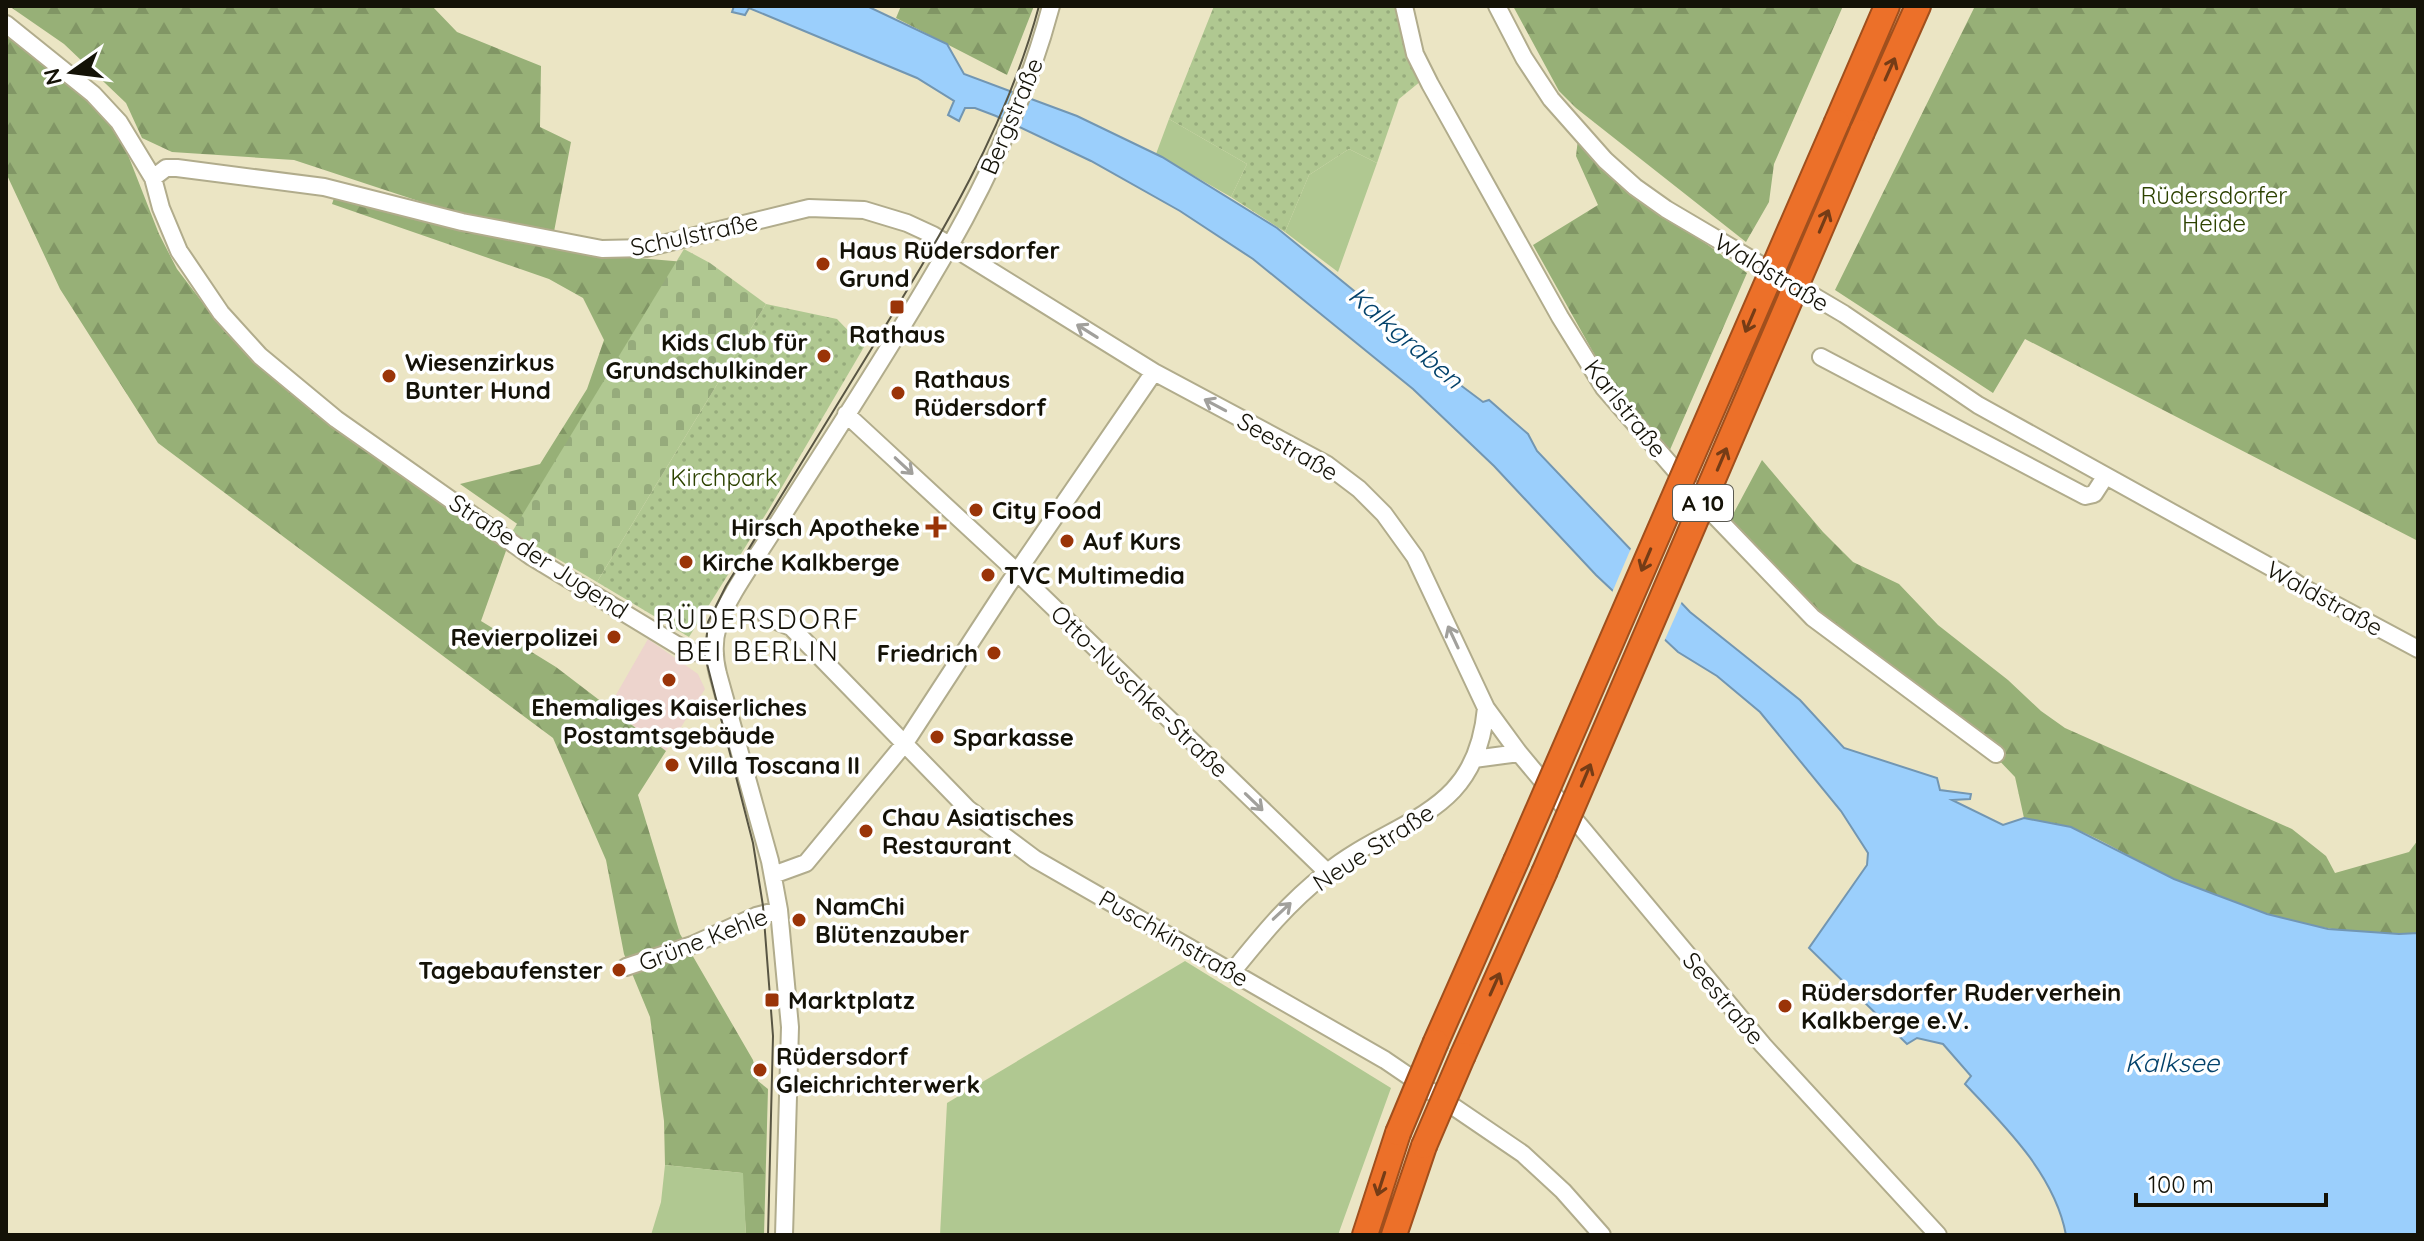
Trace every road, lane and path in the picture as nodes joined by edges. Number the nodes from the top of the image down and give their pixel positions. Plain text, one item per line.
1 (1051, 6) edge
2 (1404, 6) edge
3 (1497, 6) edge
4 (1887, 6) edge
5 (1918, 6) edge
6 (6, 24) edge
7 (153, 178) junction
8 (949, 245) junction
9 (1821, 357) dead end
10 (1154, 372) junction
11 (846, 414) junction
12 (2105, 477) junction
13 (1017, 572) junction
14 (767, 617) dead end
15 (2418, 649) edge
16 (715, 653) junction
17 (1486, 708) junction
18 (905, 743) junction
19 (1519, 753) junction
20 (1996, 754) dead end
21 (1474, 759) junction
22 (1327, 872) junction
23 (773, 875) junction
24 (779, 910) junction
25 (626, 967) dead end
26 (1233, 971) junction
27 (784, 1235) edge
28 (1365, 1235) edge
29 (1394, 1235) edge
30 (1602, 1235) edge
31 (1938, 1235) edge

1 - 8 street, Bergstraße
2 - 20 street, Karlstraße
3 - 12 street, Waldstraße
4 -> 28 highway, A 10, bridge
29 -> 5 highway, A 10, bridge
6 - 7 street, Straße der Jugend
7 - 8 street, Schulstraße
7 - 16 street, Straße der Jugend
10 -> 8 street, Schulstraße
8 - 11 street, Bergstraße
9 - 12 street
10 - 13 street
17 -> 10 street, Seestraße
11 -> 13 street, Otto-Nuschke-Straße
11 - 16 street, Bergstraße
12 - 15 street, Waldstraße
13 - 18 street
13 -> 22 street, Otto-Nuschke-Straße
14 - 18 street, Puschkinstraße
16 - 23 street
17 - 19 street, Seestraße
17 - 21 street, Neue Straße
18 - 23 street
18 - 26 street, Puschkinstraße
19 - 21 street
19 - 31 street, Seestraße
21 - 22 street, Neue Straße
26 -> 22 street, Neue Straße
23 - 24 street
24 - 25 street, Grüne Kehle
24 - 27 street
26 - 30 street, Puschkinstraße

